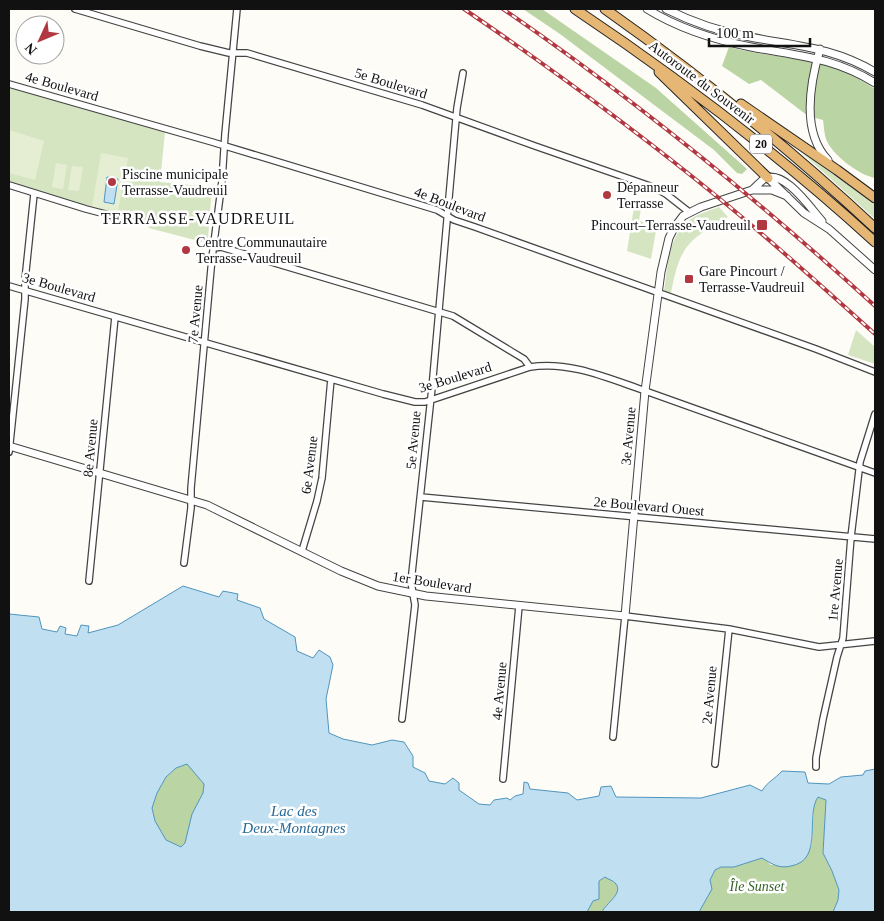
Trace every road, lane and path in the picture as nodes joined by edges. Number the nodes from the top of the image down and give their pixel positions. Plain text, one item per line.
1 (75, 9) edge
2 (237, 9) edge
3 (575, 9) edge
4 (605, 9) edge
5 (647, 9) edge
6 (666, 9) edge
7 (818, 48) junction
8 (234, 53) junction
9 (642, 54) junction
10 (817, 58) junction
11 (875, 72) edge
12 (463, 74) dead end
13 (697, 76) junction
14 (9, 84) edge
15 (875, 84) edge
16 (457, 118) junction
17 (224, 146) junction
18 (837, 170) junction
19 (768, 178) junction
20 (9, 186) edge
21 (752, 190) junction
22 (34, 194) junction
23 (787, 196) junction
24 (875, 198) edge
25 (689, 212) junction
26 (447, 216) junction
27 (132, 221) dead end
28 (875, 228) edge
29 (829, 229) junction
30 (875, 242) edge
31 (214, 248) junction
32 (875, 270) edge
33 (9, 286) edge
34 (25, 290) junction
35 (659, 293) junction
36 (438, 311) junction
37 (116, 317) junction
38 (205, 342) junction
39 (530, 367) junction
40 (875, 372) edge
41 (331, 379) junction
42 (645, 391) junction
43 (430, 401) junction
44 (875, 414) edge
45 (9, 448) edge
46 (859, 469) junction
47 (100, 472) junction
48 (875, 473) edge
49 (421, 497) junction
50 (190, 499) junction
51 (633, 517) junction
52 (851, 537) junction
53 (875, 540) edge
54 (302, 551) junction
55 (184, 563) dead end
56 (89, 580) dead end
57 (413, 594) junction
58 (519, 606) junction
59 (624, 616) junction
60 (729, 629) junction
61 (875, 641) edge
62 (841, 645) junction
63 (402, 719) dead end
64 (613, 737) dead end
65 (715, 764) dead end
66 (816, 767) dead end
67 (503, 779) dead end

1 - 8 street, 5e Boulevard
2 - 8 street, 7e Avenue
3 - 9 highway, Autoroute du Souvenir / 20
4 - 13 highway, Autoroute du Souvenir / 20
5 - 10 street
6 - 7 street
7 - 10 street
7 - 11 street
8 - 16 street, 5e Boulevard
8 - 17 street, 7e Avenue
9 - 19 highway
9 - 30 highway, Autoroute du Souvenir / 20
10 - 15 street
10 - 18 street
12 - 16 street, 5e Avenue
13 - 18 highway
13 - 28 highway, Autoroute du Souvenir / 20
14 - 17 street, 4e Boulevard
16 - 25 street, 5e Boulevard
16 - 26 street, 5e Avenue
17 - 26 street, 4e Boulevard
17 - 31 street, 7e Avenue
18 - 24 highway
19 - 21 street
19 - 23 street
19 - 29 street
20 - 22 street
21 - 23 street
21 - 25 street
22 - 27 street
22 - 34 street
23 - 29 street
25 - 35 street, 3e Avenue
26 - 35 street, 4e Boulevard
26 - 36 street, 5e Avenue
29 - 32 street
31 - 36 street
31 - 38 street, 7e Avenue
33 - 34 street, 3e Boulevard
34 - 37 street, 3e Boulevard
34 - 45 street
35 - 40 street, 4e Boulevard
35 - 42 street, 3e Avenue
36 - 39 street
36 - 43 street, 5e Avenue
37 - 38 street, 3e Boulevard
37 - 47 street, 8e Avenue
38 - 41 street, 3e Boulevard
38 - 50 street, 7e Avenue
39 - 42 street, 3e Boulevard
39 - 43 street, 3e Boulevard
41 - 43 street, 3e Boulevard
41 - 54 street, 6e Avenue
42 - 46 street, 3e Boulevard
42 - 51 street, 3e Avenue
43 - 49 street, 5e Avenue
44 - 46 street, 1re Avenue
45 - 47 street, 1er Boulevard
46 - 48 street, 3e Boulevard
46 - 52 street, 1re Avenue
47 - 50 street, 1er Boulevard
47 - 56 street, 8e Avenue
49 - 51 street, 2e Boulevard Ouest
49 - 57 street, 5e Avenue
50 - 54 street, 1er Boulevard
50 - 55 street, 7e Avenue
51 - 52 street, 2e Boulevard Ouest
51 - 59 street, 3e Avenue
52 - 53 street, 2e Boulevard Ouest
52 - 62 street, 1re Avenue
54 - 57 street, 1er Boulevard
57 - 58 street, 1er Boulevard
57 - 63 street, 5e Avenue
58 - 59 street, 1er Boulevard
58 - 67 street, 4e Avenue
59 - 60 street, 1er Boulevard
59 - 64 street, 3e Avenue
60 - 62 street, 1er Boulevard
60 - 65 street, 2e Avenue
61 - 62 street, 1er Boulevard
62 - 66 street, 1re Avenue

